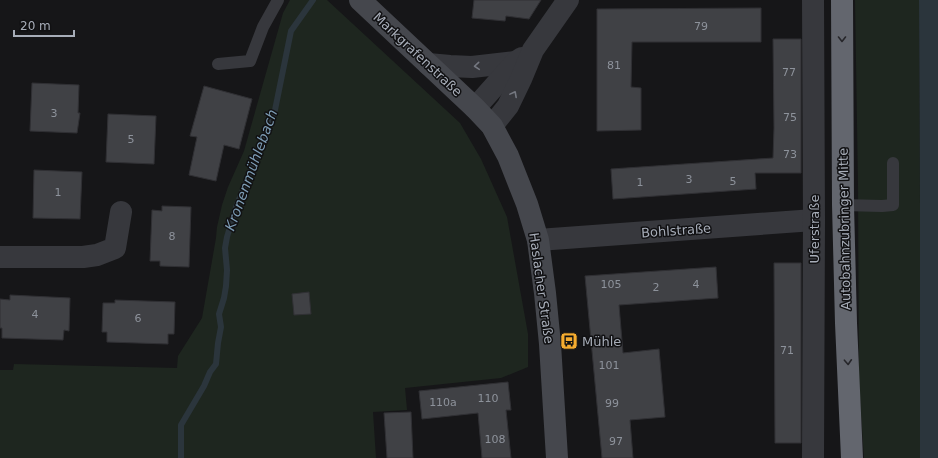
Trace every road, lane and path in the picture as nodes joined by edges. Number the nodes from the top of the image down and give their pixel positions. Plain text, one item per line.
1 (278, 0) edge
2 (360, 0) edge
3 (568, 0) edge
4 (813, 0) edge
5 (842, 0) edge
6 (525, 56) junction
7 (218, 64) dead end
8 (428, 64) junction
9 (475, 108) junction
10 (492, 126) junction
11 (893, 163) dead end
12 (842, 205) junction
13 (121, 212) dead end
14 (814, 220) junction
15 (538, 240) junction
16 (0, 257) edge
17 (557, 458) edge
18 (813, 458) edge
19 (852, 458) edge

1 - 7 lane
2 - 8 street, Markgrafenstraße
3 - 6 street
4 - 14 street, Uferstraße
5 -> 12 highway, Autobahnzubringer Mitte
6 -> 8 street
6 - 9 street
10 -> 6 street
8 - 9 street, Markgrafenstraße
9 - 10 street, Haslacher Straße
10 - 15 street, Haslacher Straße
11 - 12 lane
12 -> 19 highway, Autobahnzubringer Mitte
13 - 16 street
14 - 15 street, Bohlstraße
14 - 18 street, Uferstraße
15 - 17 street, Haslacher Straße

